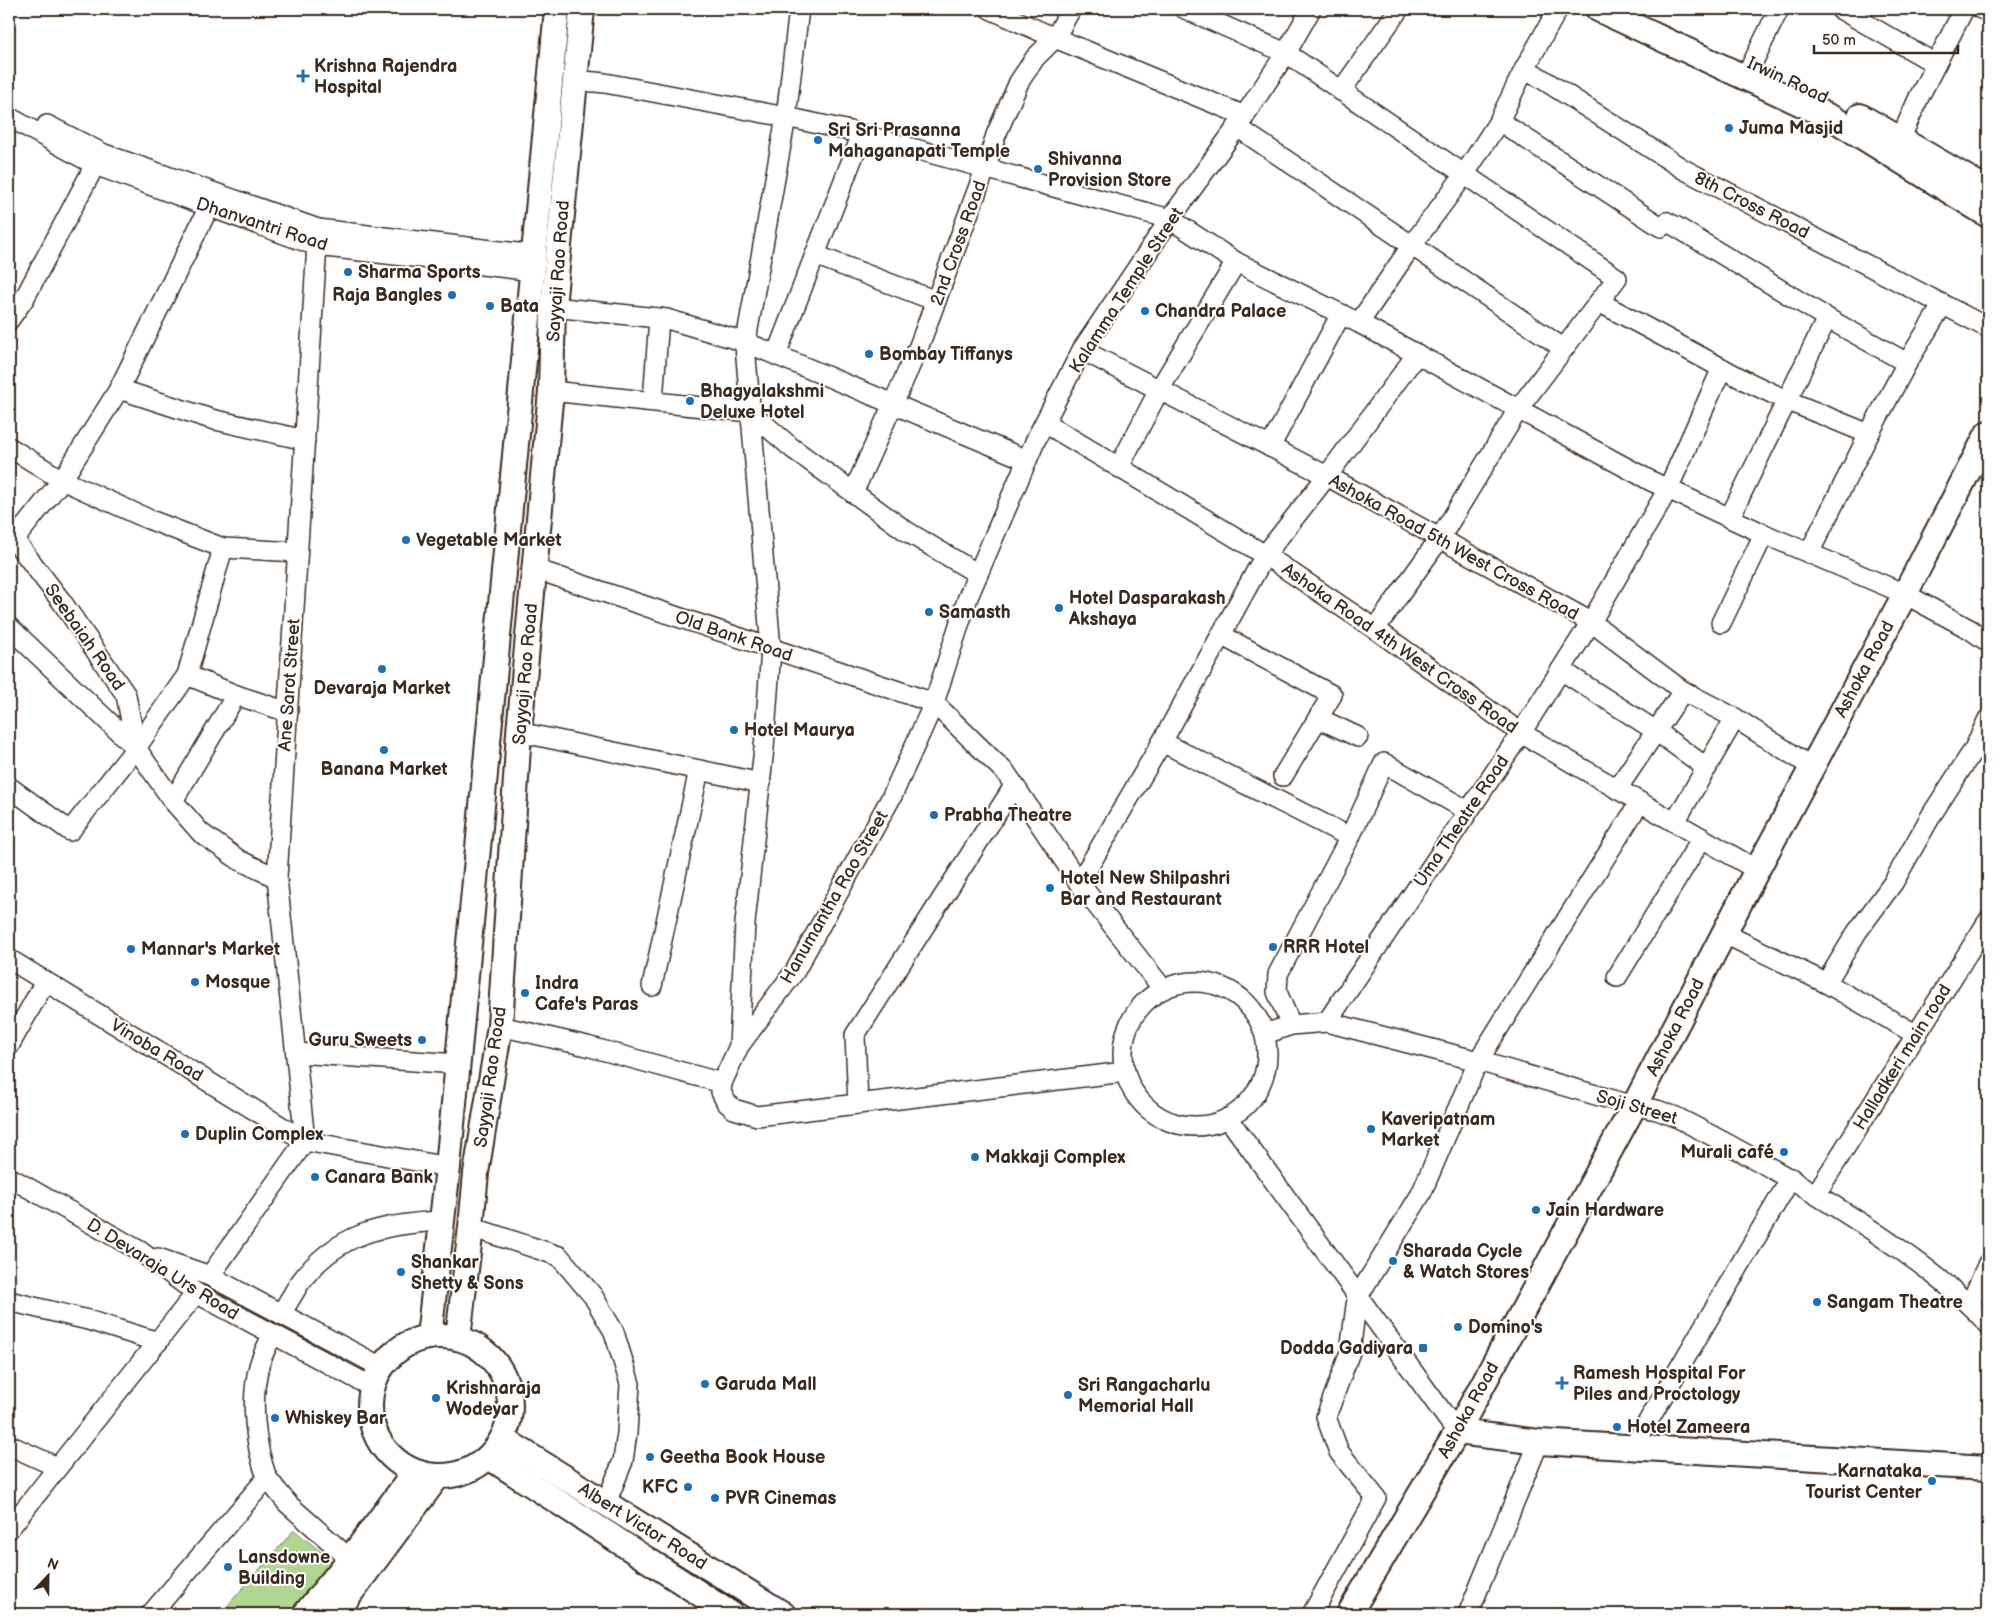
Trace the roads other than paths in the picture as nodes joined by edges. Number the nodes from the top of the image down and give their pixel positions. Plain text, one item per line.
1 (557, 9) edge
2 (582, 9) edge
3 (799, 9) edge
4 (990, 9) edge
5 (1071, 9) edge
6 (1185, 9) edge
7 (1312, 9) edge
8 (1399, 9) edge
9 (1558, 9) edge
10 (1598, 9) edge
11 (1635, 9) edge
12 (1779, 9) edge
13 (1840, 9) edge
14 (1964, 9) edge
15 (1981, 9) edge
16 (1988, 12) edge
17 (1055, 38) junction
18 (1286, 53) junction
19 (1752, 64) junction
20 (1936, 64) junction
21 (1525, 68) junction
22 (574, 80) junction
23 (1341, 91) junction
24 (9, 104) edge
25 (9, 117) edge
26 (786, 117) junction
27 (1499, 121) junction
28 (1241, 122) junction
29 (862, 134) junction
30 (1900, 140) junction
31 (99, 160) junction
32 (986, 167) junction
33 (1464, 174) junction
34 (1988, 190) edge
35 (209, 207) junction
36 (1988, 215) edge
37 (1170, 219) junction
38 (317, 238) junction
39 (1412, 246) junction
40 (815, 255) junction
41 (1236, 262) junction
42 (534, 263) junction
43 (936, 301) junction
44 (1599, 302) junction
45 (1943, 304) junction
46 (553, 306) junction
47 (1341, 314) junction
48 (659, 318) junction
49 (1827, 318) junction
50 (9, 320) edge
51 (1360, 323) junction
52 (1988, 328) edge
53 (745, 342) junction
54 (1563, 348) junction
55 (1082, 350) junction
56 (1417, 354) junction
57 (776, 355) junction
58 (1907, 363) junction
59 (1722, 368) junction
60 (119, 389) junction
61 (1159, 390) junction
62 (551, 391) junction
63 (1786, 400) junction
64 (653, 401) junction
65 (893, 404) junction
66 (1519, 408) junction
67 (750, 412) junction
68 (1046, 423) junction
69 (1988, 433) edge
70 (1869, 434) junction
71 (305, 440) junction
72 (9, 447) edge
73 (1270, 447) junction
74 (1027, 460) junction
75 (1119, 468) junction
76 (1327, 476) junction
77 (62, 480) junction
78 (1668, 489) junction
79 (853, 492) junction
80 (1730, 518) junction
81 (1764, 534) junction
82 (12, 536) edge
83 (1440, 538) junction
84 (224, 548) junction
85 (297, 552) junction
86 (1809, 553) junction
87 (1265, 555) junction
88 (535, 569) junction
89 (978, 574) junction
90 (1905, 594) junction
91 (1591, 622) junction
92 (1721, 623) dead end
93 (9, 627) edge
94 (1375, 629) junction
95 (1221, 635) junction
96 (1988, 642) edge
97 (771, 649) junction
98 (1561, 670) junction
99 (186, 676) junction
100 (1683, 690) junction
101 (236, 695) junction
102 (934, 703) junction
103 (288, 712) junction
104 (1318, 718) junction
105 (1735, 718) junction
106 (1988, 719) edge
107 (519, 732) junction
108 (1521, 732) junction
109 (1656, 732) junction
110 (1358, 737) dead end
111 (1162, 742) junction
112 (136, 748) junction
113 (1812, 767) junction
114 (1707, 768) junction
115 (699, 770) junction
116 (1284, 776) dead end
117 (760, 783) junction
118 (1014, 786) junction
119 (9, 787) edge
120 (1617, 789) junction
121 (173, 801) junction
122 (1640, 802) junction
123 (1468, 811) junction
124 (1675, 822) junction
125 (1350, 837) junction
126 (1702, 838) junction
127 (1757, 870) junction
128 (277, 878) junction
129 (1079, 883) junction
130 (1988, 920) edge
131 (1723, 933) junction
132 (1981, 946) edge
133 (9, 959) edge
134 (1617, 977) dead end
135 (45, 982) junction
136 (1826, 983) junction
137 (652, 986) dead end
138 (1163, 989) junction
139 (1327, 1022) junction
140 (1291, 1025) junction
141 (500, 1026) junction
142 (1264, 1034) junction
143 (1916, 1035) junction
144 (9, 1045) edge
145 (738, 1046) junction
146 (296, 1053) junction
147 (1478, 1061) junction
148 (458, 1064) junction
149 (1125, 1072) junction
150 (722, 1083) junction
151 (858, 1104) junction
152 (1634, 1106) junction
153 (1228, 1118) junction
154 (305, 1141) junction
155 (448, 1167) junction
156 (9, 1176) edge
157 (1791, 1178) junction
158 (1816, 1194) junction
159 (442, 1221) junction
160 (471, 1227) junction
161 (140, 1251) junction
162 (1988, 1263) edge
163 (210, 1276) junction
164 (196, 1293) junction
165 (1357, 1298) junction
166 (9, 1301) edge
167 (1970, 1304) junction
168 (281, 1314) junction
169 (1988, 1324) edge
170 (273, 1334) junction
171 (429, 1337) junction
172 (458, 1338) junction
173 (158, 1342) junction
174 (376, 1377) junction
175 (1457, 1432) junction
176 (1539, 1442) junction
177 (9, 1446) edge
178 (1634, 1447) junction
179 (496, 1448) junction
180 (58, 1467) junction
181 (1988, 1468) edge
182 (415, 1472) junction
183 (438, 1476) junction
184 (267, 1478) junction
185 (606, 1503) junction
186 (9, 1529) edge
187 (350, 1559) junction
188 (151, 1614) edge
189 (306, 1614) edge
190 (335, 1614) edge
191 (731, 1614) edge
192 (783, 1614) edge
193 (1312, 1614) edge
194 (1349, 1614) edge
195 (1468, 1614) edge

1 - 42 main road, Sayyaji Rao Road
2 - 22 main road, Sayyaji Rao Road
3 - 26 street
4 - 17 street
5 - 17 street, 2nd Cross Road
6 - 18 street
7 - 18 street, Kalamma Temple Street
8 - 23 street
9 - 21 street
10 - 36 main road
11 - 19 main road, Irwin Road
12 - 19 street
13 - 20 street
14 - 20 street
15 - 16 street
17 - 28 street
17 - 32 street, 2nd Cross Road
18 - 23 street
18 - 28 street, Kalamma Temple Street
19 - 30 main road, Irwin Road
20 - 30 street
21 - 27 street
21 - 45 street, 8th Cross Road
22 - 26 street
22 - 46 main road, Sayyaji Rao Road
23 - 33 street
24 - 31 street, Dhanvantri Road
25 - 31 street, Dhanvantri Road
26 - 29 street
26 - 53 street
27 - 33 street
27 - 49 street
28 - 37 street, Kalamma Temple Street
28 - 39 street
29 - 32 street
29 - 40 street
30 - 34 main road, Irwin Road
31 - 35 street, Dhanvantri Road
31 - 38 street, Dhanvantri Road
31 - 50 street
32 - 37 street
32 - 43 street, 2nd Cross Road
33 - 39 street
33 - 44 street
35 - 38 street, Dhanvantri Road
35 - 60 street
37 - 41 street
37 - 55 street, Kalamma Temple Street
38 - 42 street, Dhanvantri Road
38 - 71 street, Ane Sarot Street
39 - 51 street
39 - 54 street
40 - 43 street
40 - 57 street
41 - 47 street
41 - 61 street
42 - 148 main road, Sayyaji Rao Road
43 - 65 street, 2nd Cross Road
44 - 54 street
44 - 59 street
45 - 52 street, 8th Cross Road
45 - 58 street
46 - 48 street
46 - 62 main road, Sayyaji Rao Road
47 - 51 street
47 - 73 street
48 - 53 street
48 - 64 street
49 - 58 street
49 - 63 street
51 - 56 street
53 - 57 street
53 - 67 street
54 - 66 street
55 - 61 street, Ashoka Road 5th West Cross Road
55 - 68 street, Kalamma Temple Street
56 - 66 street
56 - 76 street
57 - 65 street
58 - 70 street
59 - 63 street
59 - 78 street, Uma Theatre Road
60 - 71 street
60 - 77 street
61 - 73 street, Ashoka Road 5th West Cross Road
61 - 75 street
62 - 64 street
62 - 88 main road, Sayyaji Rao Road
63 - 70 street
63 - 80 street
64 - 67 street
65 - 74 street
65 - 79 street, 2nd Cross Road
66 - 78 street
66 - 83 street
67 - 79 street
67 - 97 street
68 - 74 street, Kalamma Temple Street
68 - 75 street, Ashoka Road 4th West Cross Road
69 - 90 main road, Ashoka Road
70 - 86 street
71 - 85 street, Ane Sarot Street
72 - 77 street
73 - 76 street, Ashoka Road 5th West Cross Road
74 - 89 street, Kalamma Temple Street
75 - 87 street, Ashoka Road 4th West Cross Road
76 - 83 street, Ashoka Road 5th West Cross Road
76 - 87 street
77 - 82 street
77 - 84 street
78 - 80 street
78 - 91 street, Uma Theatre Road
79 - 89 street
80 - 81 street
81 - 86 street
81 - 92 street
82 - 112 street, Seebaiah Road
83 - 91 street, Ashoka Road 5th West Cross Road
83 - 94 street
84 - 85 street
84 - 99 street
85 - 103 street, Ane Sarot Street
86 - 90 street
87 - 94 street, Ashoka Road 4th West Cross Road
87 - 95 street
88 - 97 street, Old Bank Road
88 - 107 main road, Sayyaji Rao Road
89 - 102 street, Kalamma Temple Street
90 - 96 street
90 - 113 main road, Ashoka Road
91 - 98 street, Uma Theatre Road
91 - 100 street, Ashoka Road 5th West Cross Road
93 - 112 street
94 - 108 street, Ashoka Road 4th West Cross Road
95 - 104 street
95 - 111 street
97 - 102 street, Old Bank Road
97 - 117 street
98 - 108 street, Uma Theatre Road
98 - 109 street
99 - 101 street
99 - 112 street
100 - 105 street, Ashoka Road 5th West Cross Road
100 - 109 street
101 - 103 street
101 - 121 street
102 - 118 street
102 - 145 street, Hanumantha Rao Street
103 - 128 street, Ane Sarot Street
104 - 110 street
104 - 116 street
105 - 113 street, Ashoka Road 5th West Cross Road
105 - 114 street
106 - 136 street
107 - 115 street
107 - 141 main road, Sayyaji Rao Road
108 - 120 street, Ashoka Road 4th West Cross Road
108 - 123 street, Uma Theatre Road
109 - 114 street
109 - 120 street
111 - 125 street
111 - 129 street
112 - 119 street
112 - 121 street, Seebaiah Road
113 - 127 main road, Ashoka Road
114 - 124 street
115 - 117 street
115 - 137 street
117 - 145 street
118 - 129 street
118 - 151 street
120 - 122 street, Ashoka Road 4th West Cross Road
121 - 128 street, Seebaiah Road
122 - 124 street, Ashoka Road 4th West Cross Road
122 - 147 street
123 - 125 street
123 - 139 street, Uma Theatre Road
124 - 126 street, Ashoka Road 4th West Cross Road
125 - 140 street
126 - 127 street, Ashoka Road 4th West Cross Road
126 - 134 street
127 - 131 main road, Ashoka Road
128 - 146 street, Ane Sarot Street
129 - 138 street
130 - 132 street, Halladkeri main road
131 - 136 street
131 - 152 main road, Ashoka Road
132 - 143 street, Halladkeri main road
133 - 135 street, Vinoba Road
135 - 144 street
135 - 154 street, Vinoba Road
136 - 143 street
138 - 142 street
138 - 149 street
139 - 140 street, Soji Street
139 - 147 street, Soji Street
140 - 142 street, Soji Street
141 - 150 street
141 - 160 main road, Sayyaji Rao Road
142 - 153 street
143 - 158 street, Halladkeri main road
145 - 150 street, Hanumantha Rao Street
146 - 148 street
146 - 154 street, Ane Sarot Street
147 - 152 street, Soji Street
147 - 165 street
148 - 155 main road, Sayyaji Rao Road
149 - 151 street
149 - 153 street
150 - 151 street
152 - 157 street, Soji Street
152 - 175 main road, Ashoka Road
153 - 165 street
154 - 155 street
154 - 163 street
155 - 159 main road, Sayyaji Rao Road
156 - 161 street, D. Devaraja Urs Road
157 - 158 street, Soji Street
157 - 178 street
158 - 167 street, Soji Street
159 - 168 street
159 - 171 main road, Sayyaji Rao Road
160 - 172 main road, Sayyaji Rao Road
160 - 185 street
161 - 163 street, D. Devaraja Urs Road
161 - 164 street, D. Devaraja Urs Road
162 - 167 street
163 - 168 street, D. Devaraja Urs Road
164 - 170 street, D. Devaraja Urs Road
164 - 173 street
165 - 175 street
165 - 193 street
166 - 173 street
167 - 169 street, Soji Street
168 - 174 street, D. Devaraja Urs Road
170 - 174 street, D. Devaraja Urs Road
170 - 184 street
171 - 172 main road
171 - 174 main road
172 - 179 main road
173 - 180 street
174 - 182 main road
175 - 176 main road
175 - 194 main road, Ashoka Road
176 - 178 main road
176 - 195 street
177 - 180 street
178 - 181 main road
179 - 183 main road
179 - 185 main road, Albert Victor Road
179 - 191 main road, Albert Victor Road
180 - 186 street
182 - 183 main road
182 - 187 main road
183 - 190 main road
184 - 187 street
184 - 188 street
185 - 192 main road, Albert Victor Road
187 - 189 main road

